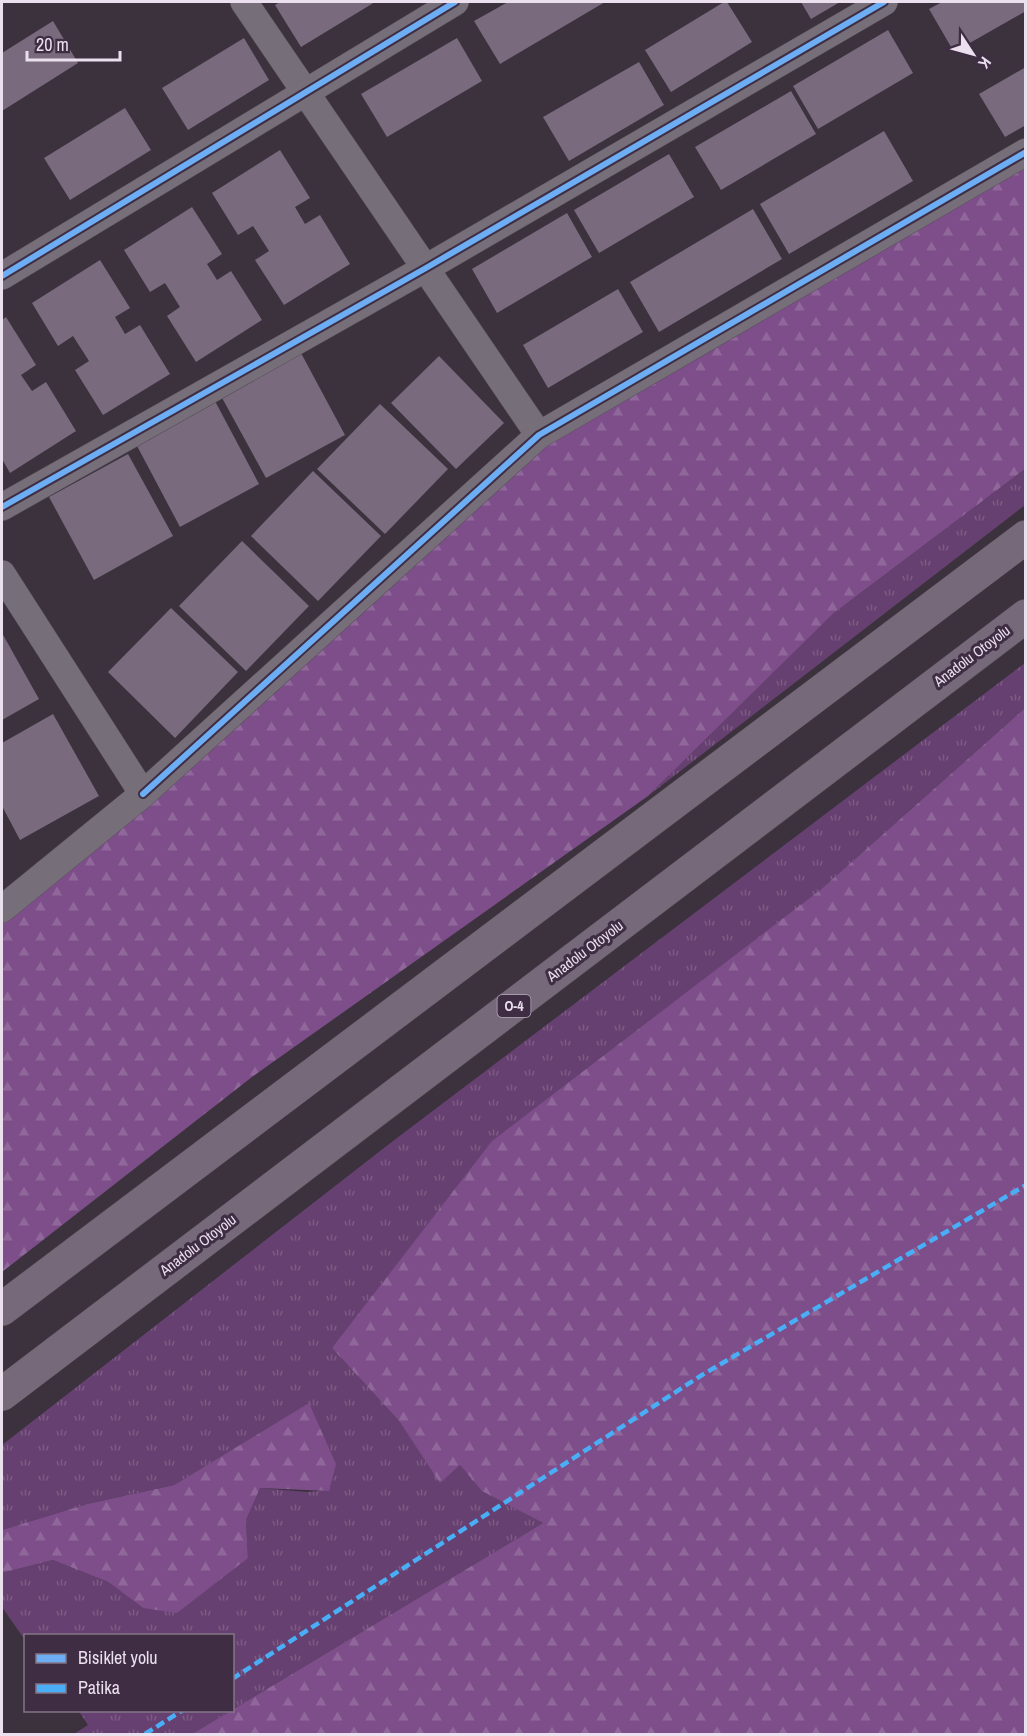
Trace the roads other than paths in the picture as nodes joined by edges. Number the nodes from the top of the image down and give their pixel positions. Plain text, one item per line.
1 (244, 2) edge
2 (456, 2) edge
3 (884, 2) edge
4 (305, 91) junction
5 (1026, 152) edge
6 (426, 268) junction
7 (2, 276) edge
8 (539, 435) junction
9 (2, 507) edge
10 (1026, 537) edge
11 (2, 574) edge
12 (1026, 616) edge
13 (143, 794) junction
14 (2, 909) edge
15 (2, 1309) edge
16 (2, 1394) edge

1 - 4 street
2 - 4 street
3 - 6 street
4 - 6 street
4 - 7 street
5 - 8 street
6 - 8 street
6 - 9 street
8 - 13 street
10 - 15 highway
11 - 13 street
12 - 16 highway, Anadolu Otoyolu / O-4
13 - 14 street

